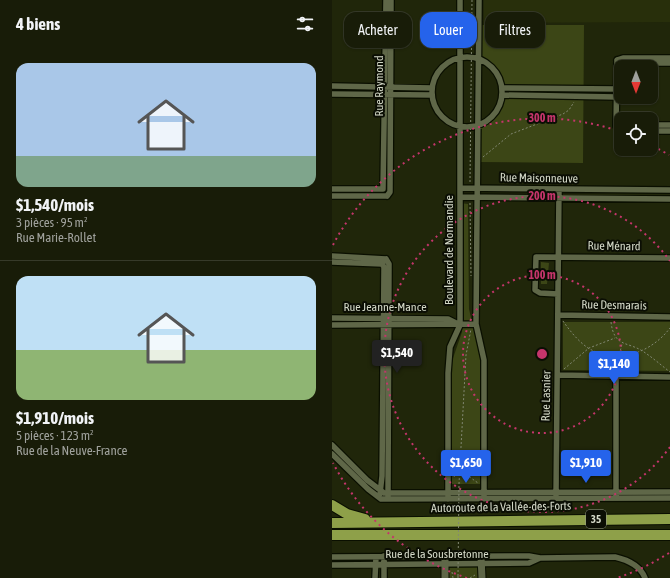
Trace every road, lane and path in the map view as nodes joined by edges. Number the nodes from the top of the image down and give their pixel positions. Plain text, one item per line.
1 (386, 0) edge
2 (391, 0) edge
3 (460, 0) edge
4 (472, 0) edge
5 (479, 0) edge
6 (388, 12) edge
7 (389, 12) edge
8 (388, 48) edge
9 (471, 57) junction
10 (460, 58) junction
11 (670, 58) edge
12 (478, 59) junction
13 (620, 59) joint
14 (670, 63) edge
15 (332, 86) edge
16 (388, 87) junction
17 (432, 88) junction
18 (502, 88) junction
19 (536, 88) junction
20 (614, 89) edge
21 (332, 94) edge
22 (388, 94) junction
23 (432, 95) junction
24 (502, 95) junction
25 (536, 96) junction
26 (576, 96) junction
27 (614, 97) edge
28 (477, 125) junction
29 (658, 125) edge
30 (670, 125) edge
31 (459, 126) junction
32 (470, 127) junction
33 (658, 130) edge
34 (670, 130) edge
35 (387, 158) junction
36 (478, 162) junction
37 (460, 188) junction
38 (470, 188) junction
39 (332, 189) edge
40 (383, 189) junction
41 (478, 189) junction
42 (559, 189) junction
43 (618, 190) junction
44 (670, 190) edge
45 (332, 196) edge
46 (387, 196) junction
47 (460, 197) junction
48 (470, 197) junction
49 (478, 197) junction
50 (559, 198) junction
51 (618, 198) junction
52 (670, 198) edge
53 (332, 256) edge
54 (558, 256) junction
55 (670, 258) edge
56 (386, 259) junction
57 (332, 262) edge
58 (382, 264) junction
59 (470, 276) dead end
60 (558, 294) junction
61 (558, 315) junction
62 (611, 316) junction
63 (670, 317) edge
64 (332, 318) edge
65 (386, 322) junction
66 (473, 324) junction
67 (332, 325) edge
68 (460, 325) junction
69 (670, 328) edge
70 (616, 338) junction
71 (623, 343) junction
72 (589, 348) junction
73 (643, 351) junction
74 (618, 356) junction
75 (670, 372) edge
76 (558, 375) junction
77 (616, 376) junction
78 (624, 376) junction
79 (670, 377) edge
80 (385, 416) junction
81 (332, 445) edge
82 (332, 454) edge
83 (481, 456) dead end
84 (451, 462) dead end
85 (459, 470) junction
86 (452, 480) dead end
87 (480, 484) dead end
88 (381, 492) junction
89 (670, 492) edge
90 (556, 495) junction
91 (616, 495) junction
92 (388, 496) junction
93 (448, 496) junction
94 (484, 496) junction
95 (378, 498) junction
96 (670, 498) edge
97 (332, 505) edge
98 (670, 519) edge
99 (376, 522) junction
100 (332, 523) edge
101 (332, 535) edge
102 (670, 535) edge
103 (384, 556) junction
104 (445, 556) junction
105 (481, 556) junction
106 (332, 557) edge
107 (376, 557) junction
108 (540, 558) junction
109 (332, 565) edge
110 (384, 565) junction
111 (445, 565) junction
112 (376, 566) junction
113 (481, 571) edge
114 (452, 572) dead end
115 (376, 578) edge
116 (384, 578) edge
117 (445, 578) edge
118 (453, 578) edge
119 (458, 578) edge
120 (470, 578) edge
121 (645, 578) edge

1 - 6 street, Rue Raymond
2 - 7 street, Rue Raymond
3 - 10 street, Boulevard de Normandie
4 - 9 path
5 - 12 street
8 - 16 street, Rue Raymond
9 - 10 street
9 - 12 street
9 - 32 path
10 - 17 street
10 - 31 street, Boulevard de Normandie
11 - 13 street
12 - 18 street
12 - 28 street
13 - 14 street
15 - 16 street
16 - 17 street
16 - 22 street, Rue Raymond
17 - 23 street
18 - 19 street
18 - 24 street
19 - 20 street
19 - 25 street
21 - 22 street
22 - 23 street
22 - 35 street, Rue Raymond
23 - 31 street
24 - 25 street
24 - 28 street
25 - 26 street
26 - 27 street
26 - 36 path
28 - 32 street
28 - 36 street
29 - 30 street
31 - 32 street
31 - 37 street, Boulevard de Normandie
32 - 38 path
33 - 34 street
35 - 40 street, Rue Raymond
35 - 46 street, Rue Raymond
36 - 41 street
37 - 38 street, Rue Maisonneuve
37 - 47 street, Boulevard de Normandie
38 - 41 street, Rue Maisonneuve
39 - 40 street
40 - 46 street
41 - 42 street, Rue Maisonneuve
41 - 49 street
42 - 43 street, Rue Maisonneuve
42 - 50 street, Rue Lasnier
43 - 44 street, Rue Maisonneuve
43 - 51 street
45 - 46 street
47 - 48 street, Rue Maisonneuve
47 - 68 street, Boulevard de Normandie
48 - 49 street, Rue Maisonneuve
48 - 59 path
49 - 50 street, Rue Maisonneuve
49 - 66 street
50 - 51 street, Rue Maisonneuve
50 - 54 street, Rue Lasnier
51 - 52 street, Rue Maisonneuve
53 - 56 street
54 - 55 street, Rue Ménard
54 - 60 street, Rue Lasnier
54 - 60 street
56 - 58 street
56 - 65 street
57 - 58 street
58 - 65 street
60 - 61 street, Rue Lasnier
61 - 62 street, Rue Desmarais
61 - 72 path
61 - 76 street, Rue Lasnier
62 - 63 street, Rue Desmarais
62 - 70 path
64 - 65 street, Rue Jeanne-Mance
65 - 67 street, Rue Jeanne-Mance
65 - 68 street, Rue Jeanne-Mance
65 - 80 street
66 - 68 street, Rue Jeanne-Mance
66 - 85 path
66 - 94 street
68 - 93 street, Boulevard de Normandie
69 - 73 path
70 - 71 path
70 - 72 path
71 - 73 path
71 - 74 path
72 - 74 path
72 - 76 path
73 - 74 path
73 - 75 path
74 - 78 path
76 - 77 street
76 - 90 street, Rue Lasnier
77 - 78 street
77 - 91 street
78 - 79 street
80 - 88 street
80 - 92 street
81 - 88 street
82 - 95 street
83 - 85 path
84 - 85 path
85 - 86 path
85 - 87 path
85 - 119 path, bridge
88 - 92 street
88 - 95 street
89 - 91 street
90 - 91 street
90 - 94 street
91 - 96 street
92 - 93 street
92 - 95 street
93 - 94 street
97 - 99 highway
98 - 99 highway, Autoroute de la Vallée-des-Forts / 35
99 - 100 highway, Autoroute de la Vallée-des-Forts / 35
101 - 102 highway, 35
103 - 104 street, Rue de la Sousbretonne
103 - 107 street, Rue de la Sousbretonne
103 - 110 street
104 - 105 street, Rue de la Sousbretonne
104 - 111 street
105 - 108 street, Rue de la Sousbretonne
105 - 113 street
106 - 107 street, Rue de la Sousbretonne
107 - 112 street
108 - 113 street, Rue de la Sousbretonne
108 - 121 street, Rue de la Sousbretonne
109 - 112 street, Rue de la Sousbretonne
110 - 111 street, Rue de la Sousbretonne
110 - 112 street, Rue de la Sousbretonne
110 - 116 street
111 - 113 street, Rue de la Sousbretonne
111 - 117 street
112 - 115 street
113 - 120 path
114 - 118 path

